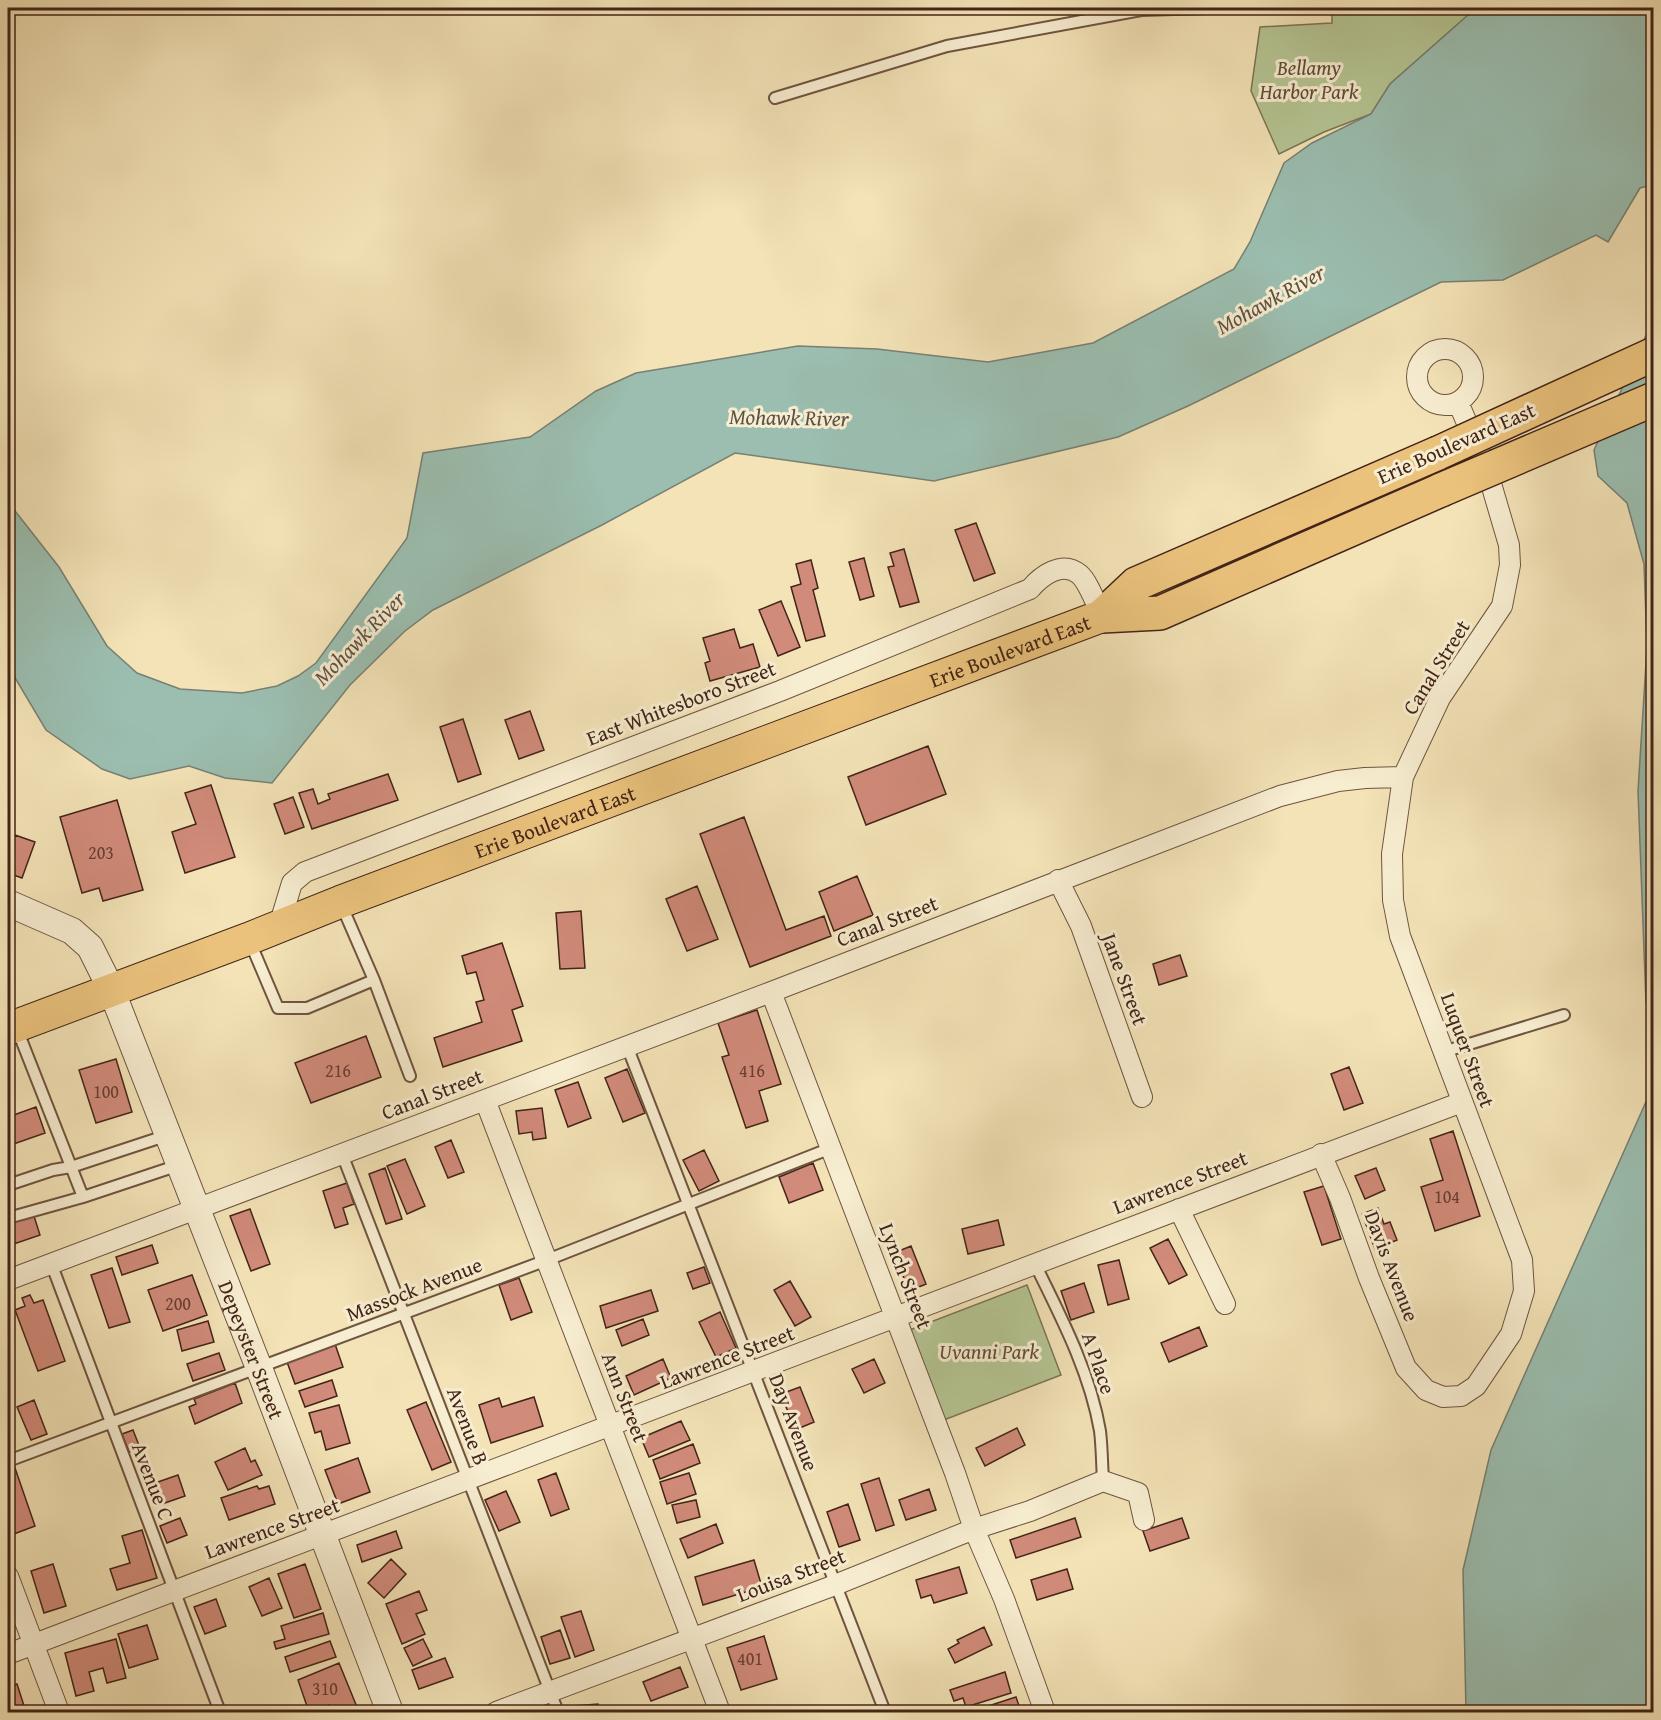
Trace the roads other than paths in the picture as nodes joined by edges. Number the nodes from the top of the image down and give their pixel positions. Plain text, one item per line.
1 (1207, 8) edge
2 (775, 98) dead end
3 (1653, 354) edge
4 (1653, 399) edge
5 (1458, 402) dead end
6 (1102, 616) junction
7 (1403, 777) junction
8 (1058, 880) junction
9 (340, 902) junction
10 (8, 903) edge
11 (279, 926) junction
12 (248, 939) junction
13 (374, 980) junction
14 (111, 989) junction
15 (771, 992) junction
16 (1564, 1015) dead end
17 (12, 1028) edge
18 (627, 1046) junction
19 (1443, 1052) junction
20 (411, 1076) dead end
21 (1142, 1097) dead end
22 (485, 1100) junction
23 (1462, 1102) junction
24 (168, 1134) junction
25 (831, 1148) junction
26 (342, 1154) junction
27 (1321, 1154) junction
28 (180, 1164) junction
29 (71, 1167) junction
30 (8, 1185) edge
31 (83, 1197) junction
32 (687, 1205) junction
33 (196, 1208) junction
34 (1179, 1209) junction
35 (8, 1218) edge
36 (547, 1260) junction
37 (51, 1263) junction
38 (1035, 1264) junction
39 (8, 1280) edge
40 (1225, 1304) dead end
41 (404, 1314) junction
42 (896, 1317) junction
43 (259, 1368) junction
44 (754, 1372) junction
45 (1426, 1390) joint
46 (110, 1424) junction
47 (610, 1427) junction
48 (8, 1461) edge
49 (468, 1480) junction
50 (1103, 1481) junction
51 (1144, 1520) dead end
52 (974, 1529) junction
53 (322, 1535) junction
54 (8, 1576) edge
55 (835, 1585) junction
56 (174, 1590) junction
57 (692, 1639) junction
58 (33, 1644) junction
59 (8, 1654) edge
60 (549, 1692) junction
61 (59, 1713) edge
62 (220, 1713) edge
63 (390, 1713) edge
64 (496, 1713) edge
65 (558, 1713) edge
66 (720, 1713) edge
67 (885, 1713) edge
68 (1045, 1713) edge

1 - 2 lane
3 - 6 highway, Erie Boulevard East, bridge
4 - 6 highway, Erie Boulevard East, bridge
5 - 7 street, Canal Street
6 - 9 main road, Erie Boulevard East
6 - 11 street, East Whitesboro Street
7 - 8 street, Canal Street
7 - 19 street, Luquer Street
8 - 15 street, Canal Street
8 - 21 street, Jane Street
9 - 11 main road, Erie Boulevard East
9 - 13 lane
10 - 14 street, Depeyster Street
11 - 12 main road, Erie Boulevard East
12 - 13 lane
12 - 14 main road, Erie Boulevard East
13 - 20 lane
14 - 17 main road, Erie Boulevard East
14 - 24 street, Depeyster Street
15 - 18 street, Canal Street
15 - 25 street, Lynch Street
16 - 19 lane
17 - 29 lane
18 - 22 street, Canal Street
18 - 32 lane, Day Avenue
19 - 23 street, Luquer Street
22 - 26 street, Canal Street
22 - 36 street, Ann Street
23 - 27 street, Lawrence Street
23 - 45 street, Luquer Street
24 - 28 street, Depeyster Street
24 - 29 lane
25 - 32 lane, Massock Avenue
25 - 42 street, Lynch Street
26 - 33 street, Canal Street
26 - 41 lane, Avenue B
27 - 34 street, Lawrence Street
27 - 45 street, Davis Avenue
28 - 31 lane
28 - 33 street, Depeyster Street
29 - 30 lane
29 - 31 lane
31 - 35 lane
32 - 36 lane, Massock Avenue
32 - 44 lane, Day Avenue
33 - 37 street, Canal Street
33 - 43 street, Depeyster Street
34 - 38 street, Lawrence Street
34 - 40 street
36 - 41 lane, Massock Avenue
36 - 47 street, Ann Street
37 - 39 street, Canal Street
37 - 46 lane, Avenue C
38 - 42 street, Lawrence Street
38 - 50 lane, A Place
41 - 43 lane, Massock Avenue
41 - 49 lane, Avenue B
42 - 44 street, Lawrence Street
42 - 52 street, Lynch Street
43 - 46 lane, Massock Avenue
43 - 53 street, Depeyster Street
44 - 47 street, Lawrence Street
44 - 55 lane, Day Avenue
46 - 48 lane, Massock Avenue
46 - 56 lane, Avenue C
47 - 49 street, Lawrence Street
47 - 57 street, Ann Street
49 - 53 street, Lawrence Street
49 - 60 lane, Avenue B
50 - 51 street
50 - 52 street, Louisa Street
52 - 55 street, Louisa Street
52 - 68 street, Lynch Street
53 - 56 street, Lawrence Street
53 - 63 street, Depeyster Street
54 - 58 street
55 - 57 street, Louisa Street
55 - 67 lane, Day Avenue
56 - 58 street, Lawrence Street
56 - 62 lane, Avenue C
57 - 60 street, Louisa Street
57 - 66 street, Ann Street
58 - 59 street, Lawrence Street
58 - 61 street
60 - 64 street, Louisa Street
60 - 65 lane, Avenue B

